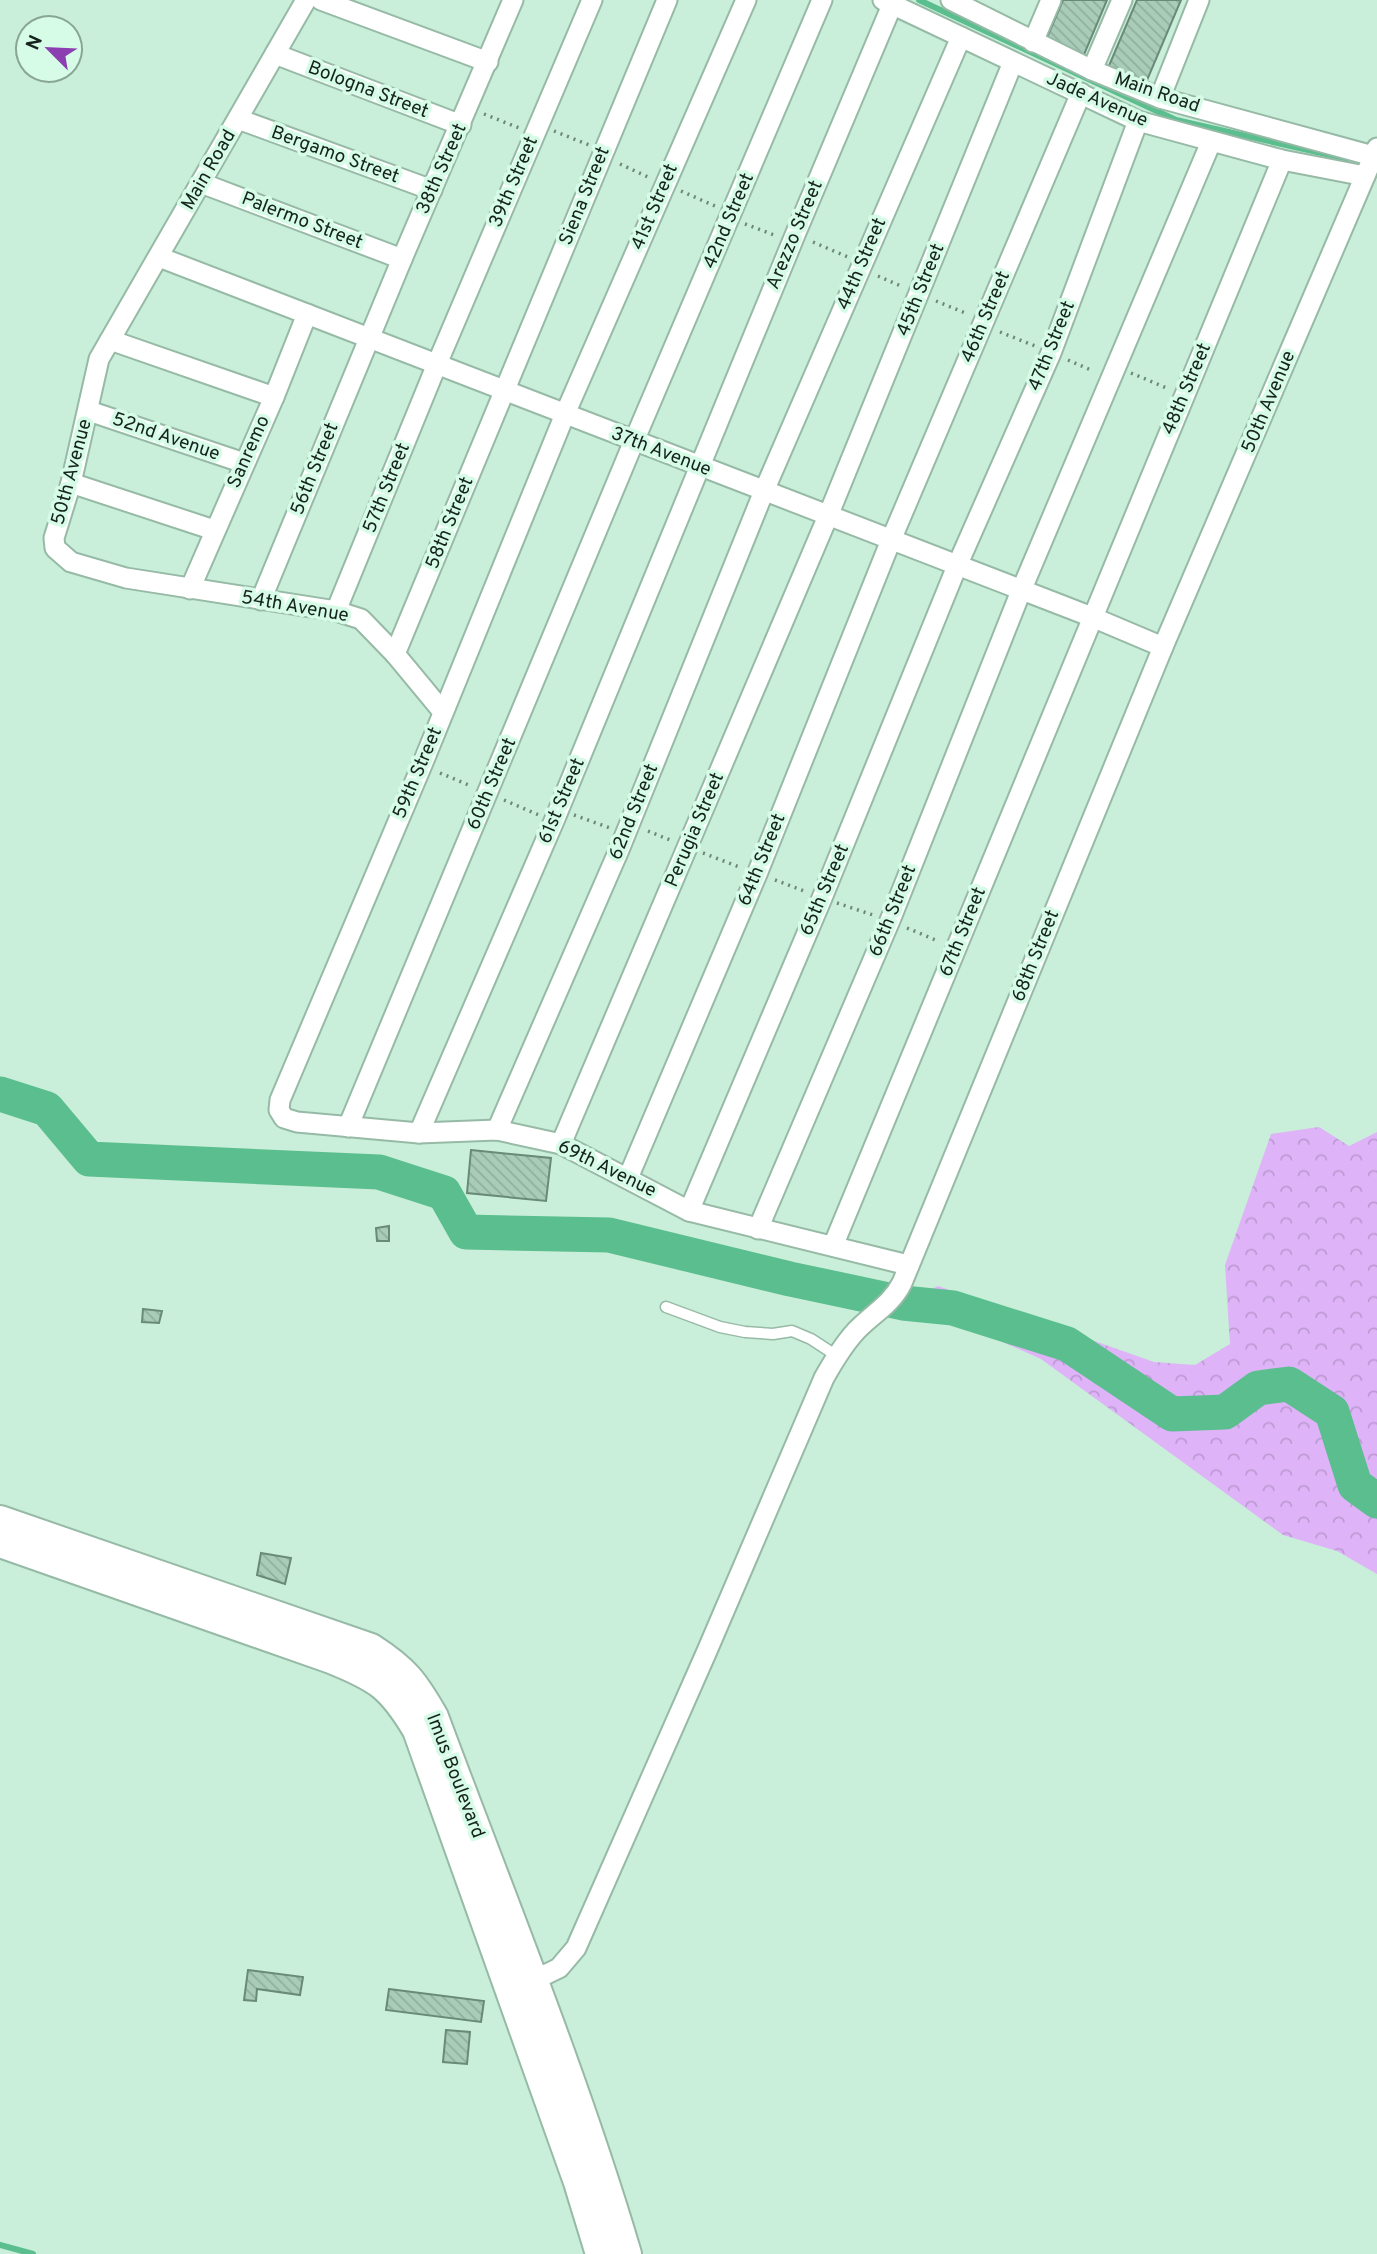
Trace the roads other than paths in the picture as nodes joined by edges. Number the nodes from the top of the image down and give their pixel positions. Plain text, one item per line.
1 (306, 0) edge
2 (321, 0) edge
3 (592, 0) edge
4 (667, 0) edge
5 (746, 0) edge
6 (822, 0) edge
7 (951, 0) edge
8 (1051, 0) edge
9 (1122, 0) edge
10 (1199, 0) edge
11 (512, 1) edge
12 (887, 2) edge
13 (971, 5) edge
14 (961, 37) junction
15 (1033, 42) junction
16 (275, 54) junction
17 (488, 62) junction
18 (1013, 62) junction
19 (1092, 69) junction
20 (1081, 93) junction
21 (1160, 98) junction
22 (465, 116) junction
23 (238, 119) junction
24 (1138, 121) junction
25 (1211, 142) junction
26 (1376, 154) edge
27 (1282, 160) junction
28 (1365, 176) junction
29 (201, 183) junction
30 (432, 190) junction
31 (159, 257) junction
32 (402, 260) junction
33 (307, 314) junction
34 (369, 338) junction
35 (110, 340) junction
36 (437, 364) junction
37 (504, 392) junction
38 (274, 397) junction
39 (89, 411) junction
40 (565, 414) junction
41 (634, 441) junction
42 (244, 463) junction
43 (700, 467) junction
44 (71, 483) junction
45 (764, 491) junction
46 (828, 516) junction
47 (214, 530) junction
48 (891, 540) junction
49 (957, 566) junction
50 (190, 589) junction
51 (1021, 591) junction
52 (261, 600) junction
53 (337, 611) junction
54 (1092, 617) junction
55 (1163, 648) junction
56 (395, 654) junction
57 (443, 712) junction
58 (297, 1122) joint
59 (348, 1127) junction
60 (497, 1130) junction
61 (419, 1133) junction
62 (561, 1144) junction
63 (628, 1178) junction
64 (689, 1211) junction
65 (758, 1229) junction
66 (834, 1246) junction
67 (908, 1265) junction
68 (666, 1307) dead end
69 (837, 1356) junction
70 (0, 1520) edge
71 (0, 1544) edge
72 (521, 1986) junction
73 (600, 2254) edge
74 (627, 2254) edge

1 - 16 street, Main Road
2 - 17 street
3 - 36 street, 39th Street
4 - 37 street, Siena Street
5 - 40 street, 41st Street
6 - 41 street, 42nd Street
7 - 13 street, Main Road
8 - 15 street
9 - 19 street
10 - 21 street
11 - 17 street, 38th Street
12 - 14 street, Jade Avenue
12 - 43 street, Arezzo Street
13 - 15 street, Main Road
14 - 18 street, Jade Avenue
14 - 45 street, 44th Street
15 - 19 street, Main Road
16 - 22 street, Bologna Street
16 - 23 street, Main Road
17 - 22 street, 38th Street
18 - 20 street, Jade Avenue
18 - 46 street, 45th Street
19 - 21 street, Main Road
20 - 24 street, Jade Avenue
20 - 48 street, 46th Street
21 - 26 street, Main Road
22 - 30 street, 38th Street
23 - 29 street, Main Road
23 - 30 street, Bergamo Street
24 - 25 street, Jade Avenue
24 - 49 street, 47th Street
25 - 27 street, Jade Avenue
25 - 51 street
26 - 28 street, 50th Avenue
27 - 28 street, Jade Avenue
27 - 54 street, 48th Street
28 - 55 street, 50th Avenue
29 - 31 street, Main Road
29 - 32 street, Palermo Street
30 - 32 street, 38th Street
31 - 33 street, 37th Avenue
31 - 35 street, Main Road
32 - 34 street, 38th Street
33 - 34 street, 37th Avenue
33 - 38 street, Sanremo
34 - 36 street, 37th Avenue
34 - 52 street, 56th Street
35 - 38 street
35 - 39 street, 50th Avenue
36 - 37 street, 37th Avenue
36 - 53 street, 57th Street
37 - 40 street, 37th Avenue
37 - 56 street, 58th Street
38 - 42 street, Sanremo
39 - 42 street, 52nd Avenue
39 - 44 street, 50th Avenue
40 - 41 street, 37th Avenue
40 - 57 street, 59th Street
41 - 43 street, 37th Avenue
41 - 59 street, 60th Street
42 - 47 street, Sanremo
43 - 45 street, 37th Avenue
43 - 61 street, 61st Street
44 - 47 street
44 - 50 street, 50th Avenue
45 - 46 street, 37th Avenue
45 - 60 street, 62nd Street
46 - 48 street, 37th Avenue
46 - 62 street, Perugia Street
47 - 50 street, Sanremo
48 - 49 street, 37th Avenue
48 - 63 street, 64th Street
49 - 51 street, 37th Avenue
49 - 64 street, 65th Street
50 - 52 street, 54th Avenue
51 - 54 street, 37th Avenue
51 - 65 street, 66th Street
52 - 53 street, 54th Avenue
53 - 56 street, 54th Avenue
54 - 55 street, 37th Avenue
54 - 66 street, 67th Street
55 - 67 street, 68th Street
56 - 57 street, 54th Avenue
57 - 58 street, 59th Street
58 - 59 street, 69th Avenue
59 - 61 street, 69th Avenue
60 - 61 street, 69th Avenue
60 - 62 street, 69th Avenue
62 - 63 street, 69th Avenue
63 - 64 street, 69th Avenue
64 - 65 street, 69th Avenue
65 - 66 street, 69th Avenue
66 - 67 street, 69th Avenue
67 - 69 street, 68th Street
68 - 69 lane
69 - 72 street
70 - 72 main road, Imus Boulevard
71 - 72 main road, Imus Boulevard
72 - 73 main road, Imus Boulevard
72 - 74 main road, Imus Boulevard

